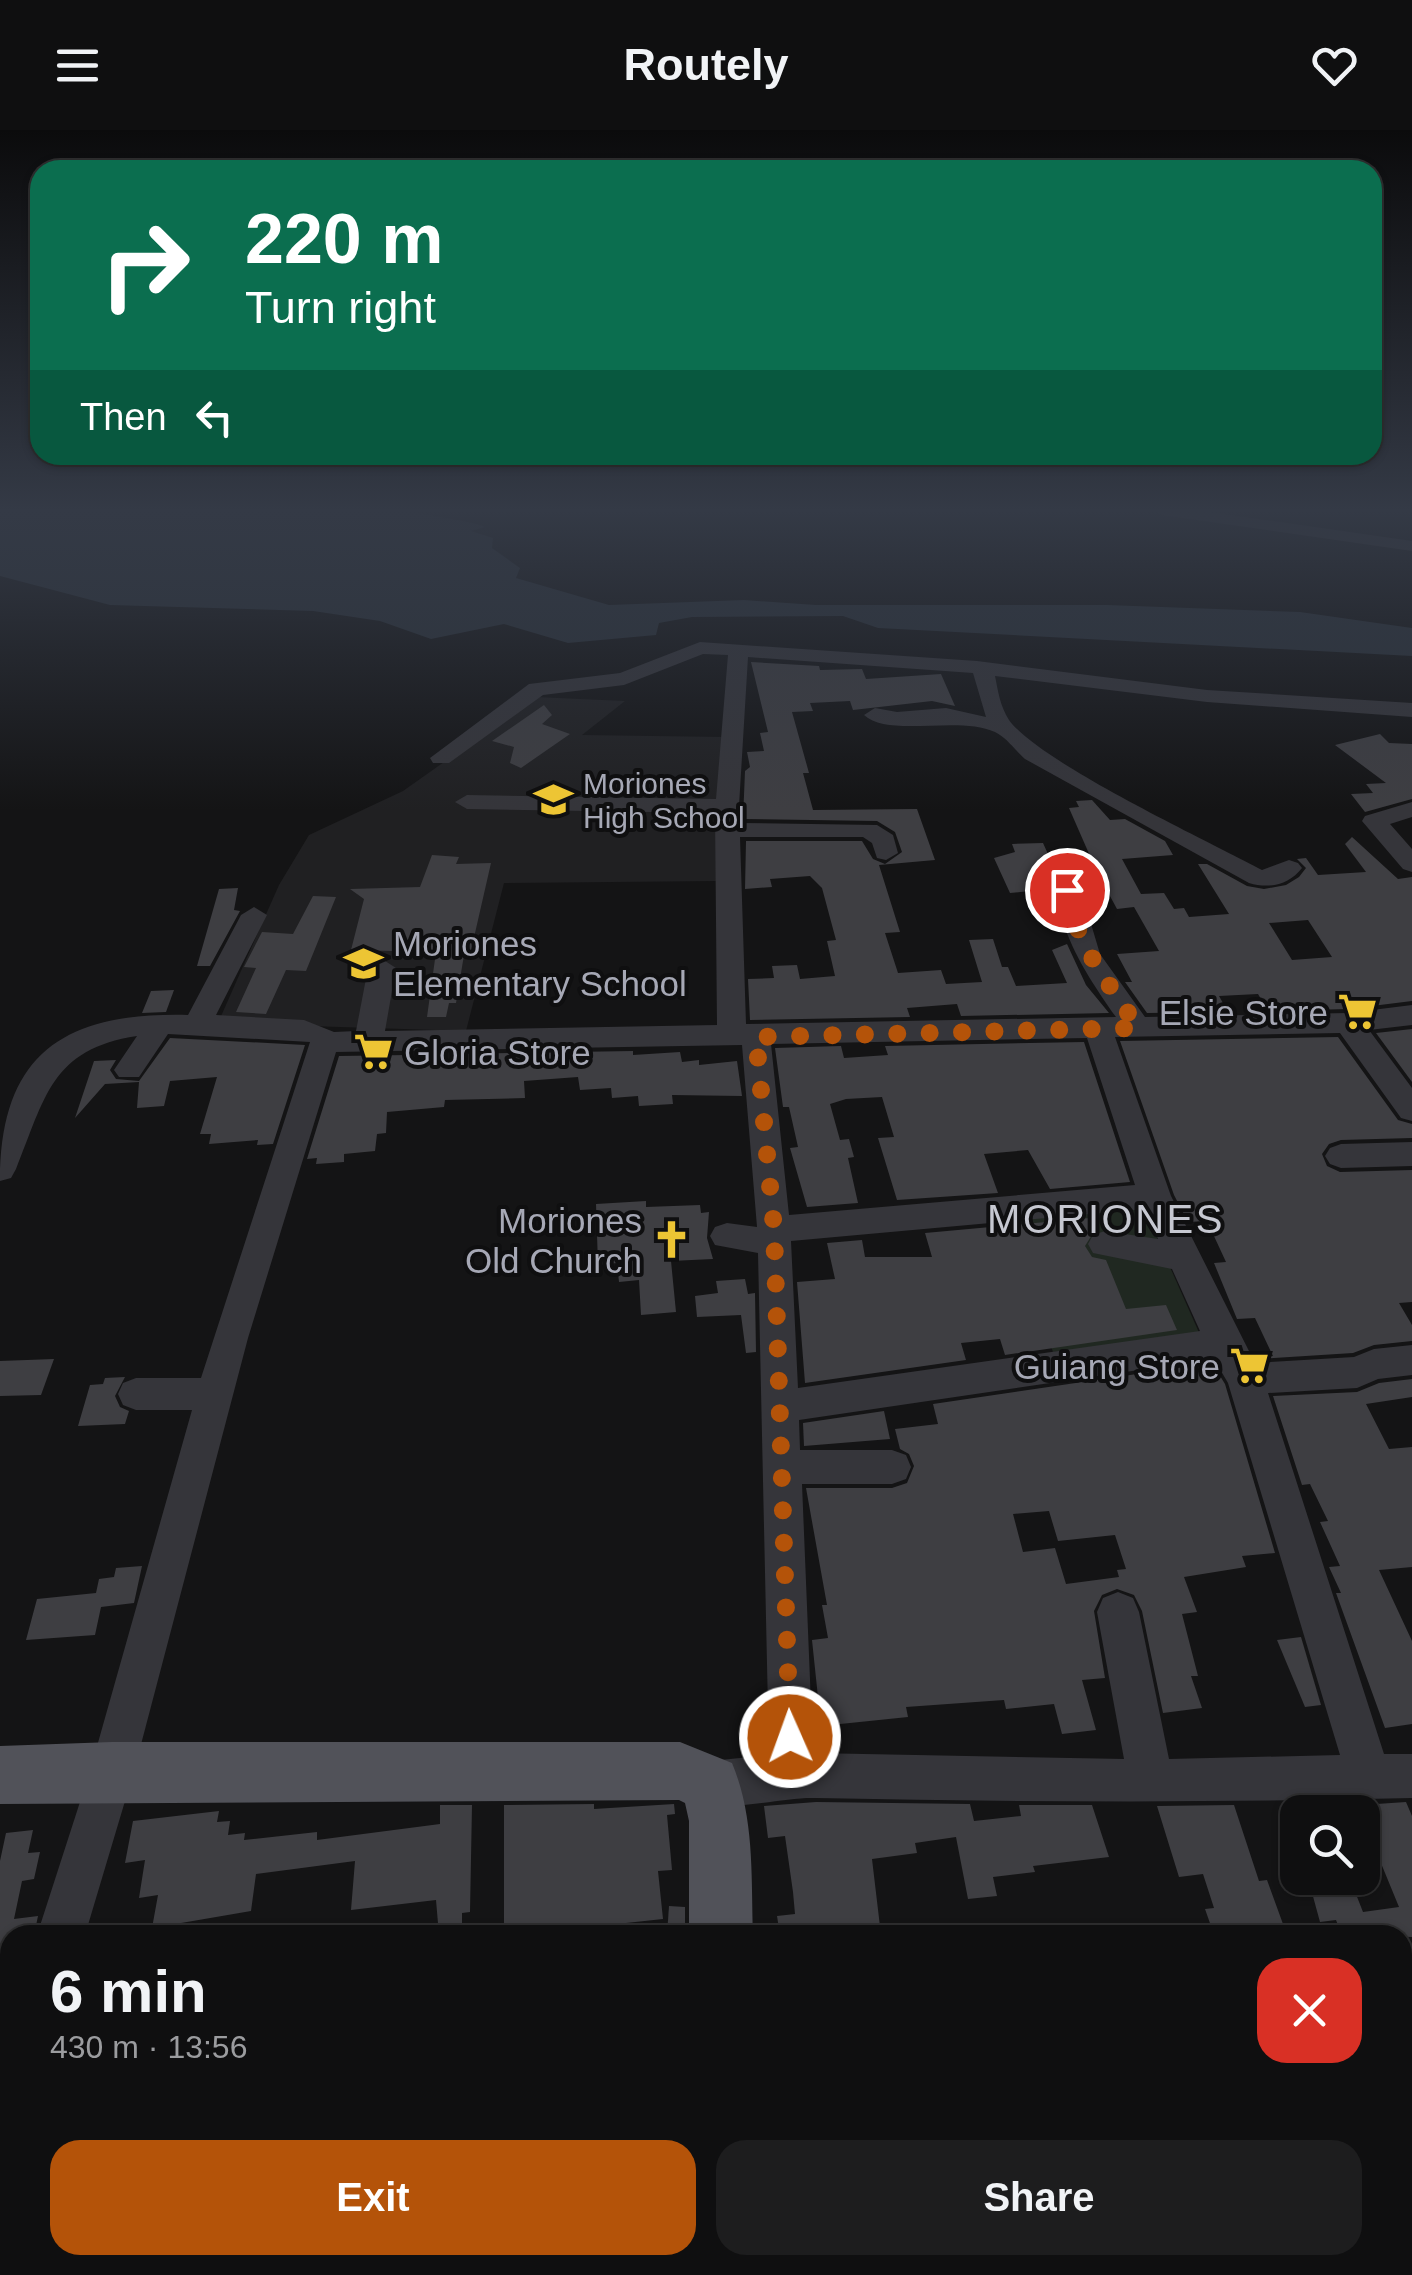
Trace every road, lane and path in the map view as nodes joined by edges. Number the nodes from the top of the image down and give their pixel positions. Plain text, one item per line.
1 (742, 650) junction
2 (978, 667) junction
3 (1412, 710) edge
4 (875, 715) dead end
5 (1002, 727) junction
6 (442, 758) dead end
7 (468, 802) dead end
8 (1412, 809) edge
9 (727, 818) junction
10 (886, 853) dead end
11 (1060, 860) dead end
12 (1412, 864) edge
13 (1289, 868) dead end
14 (254, 915) dead end
15 (382, 968) dead end
16 (1412, 1015) edge
17 (1348, 1023) junction
18 (197, 1026) junction
19 (158, 1027) junction
20 (1138, 1028) junction
21 (1098, 1030) junction
22 (744, 1037) junction
23 (369, 1039) junction
24 (325, 1042) junction
25 (129, 1070) dead end
26 (1412, 1110) edge
27 (1412, 1154) edge
28 (1341, 1156) dead end
29 (0, 1169) edge
30 (1155, 1196) junction
31 (774, 1235) junction
32 (727, 1236) dead end
33 (1106, 1244) dead end
34 (1183, 1257) junction
35 (1223, 1343) junction
36 (1412, 1360) edge
37 (1245, 1379) junction
38 (136, 1394) dead end
39 (214, 1394) junction
40 (780, 1407) junction
41 (781, 1467) junction
42 (892, 1467) dead end
43 (1118, 1612) dead end
44 (112, 1770) junction
45 (0, 1775) edge
46 (792, 1776) junction
47 (1400, 1779) edge
48 (1151, 1782) junction
49 (710, 1784) junction
50 (65, 1925) edge
51 (721, 1925) edge

1 - 2 street
1 - 6 street
1 - 9 street
2 - 3 street
2 - 5 street
4 - 5 street
5 - 13 street
7 - 9 street
8 - 12 street
9 - 10 street
9 - 22 street
11 - 20 street
14 - 18 street
15 - 23 street
16 - 17 street
17 - 20 street
17 - 26 street
18 - 19 street
18 - 24 street
19 - 25 street
19 - 29 street
20 - 21 street
21 - 22 street
21 - 30 street
22 - 23 street
22 - 31 street
23 - 24 street
24 - 39 street
27 - 28 street
30 - 31 street
30 - 34 street
31 - 32 street
31 - 40 street
33 - 34 street
34 - 35 street
35 - 37 street
35 - 40 street
36 - 37 street
37 - 47 street
38 - 39 street
39 - 44 street
40 - 41 street
41 - 42 street
41 - 46 street
43 - 48 street
44 - 45 main road
44 - 49 main road
44 - 50 street
46 - 48 street
46 - 49 street
47 - 48 street
49 - 51 main road

